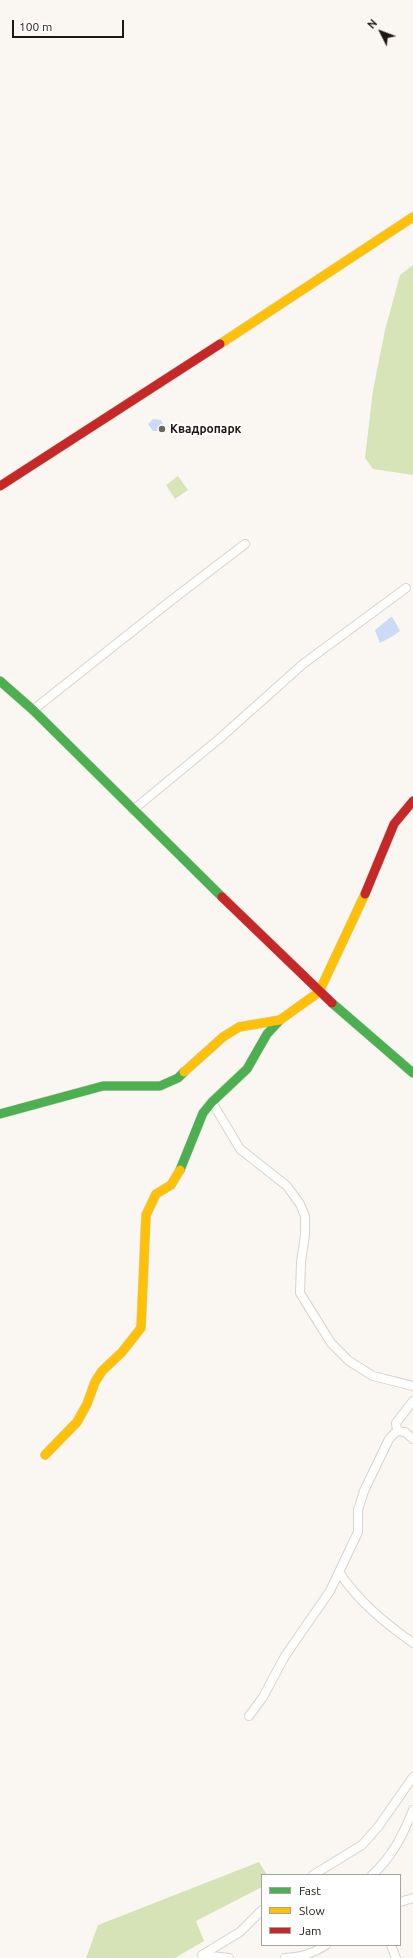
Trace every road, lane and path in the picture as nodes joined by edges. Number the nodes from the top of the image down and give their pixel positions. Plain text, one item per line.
1 (413, 217) edge
2 (0, 486) edge
3 (245, 544) dead end
4 (406, 588) dead end
5 (0, 681) edge
6 (33, 710) junction
7 (413, 801) edge
8 (133, 810) junction
9 (319, 992) junction
10 (280, 1020) junction
11 (413, 1073) edge
12 (212, 1102) junction
13 (0, 1114) edge
14 (413, 1386) edge
15 (413, 1401) edge
16 (397, 1431) junction
17 (413, 1439) edge
18 (45, 1455) dead end
19 (339, 1572) junction
20 (401, 1635) junction
21 (413, 1635) edge
22 (413, 1643) edge
23 (249, 1716) dead end
24 (413, 1777) edge
25 (413, 1810) edge
26 (315, 1874) edge
27 (373, 1874) edge
28 (413, 1898) edge
29 (401, 1902) edge
30 (261, 1911) edge
31 (324, 1946) edge
32 (391, 1946) edge
33 (201, 1956) edge
34 (228, 1958) edge
35 (285, 1958) edge
36 (396, 1958) edge

1 - 2 street
3 - 6 street
4 - 8 street
5 - 6 street
6 - 8 street
7 - 9 street
8 - 9 street
9 - 10 street
9 - 11 street
10 - 12 street
10 - 13 street
12 - 14 street
12 - 18 street
15 - 16 street
16 - 17 street
16 - 19 street
19 - 20 street
19 - 23 street
20 - 21 street
20 - 22 street
24 - 26 street
25 - 27 street
28 - 29 street
30 - 33 street
31 - 35 street
32 - 36 street
33 - 34 street

